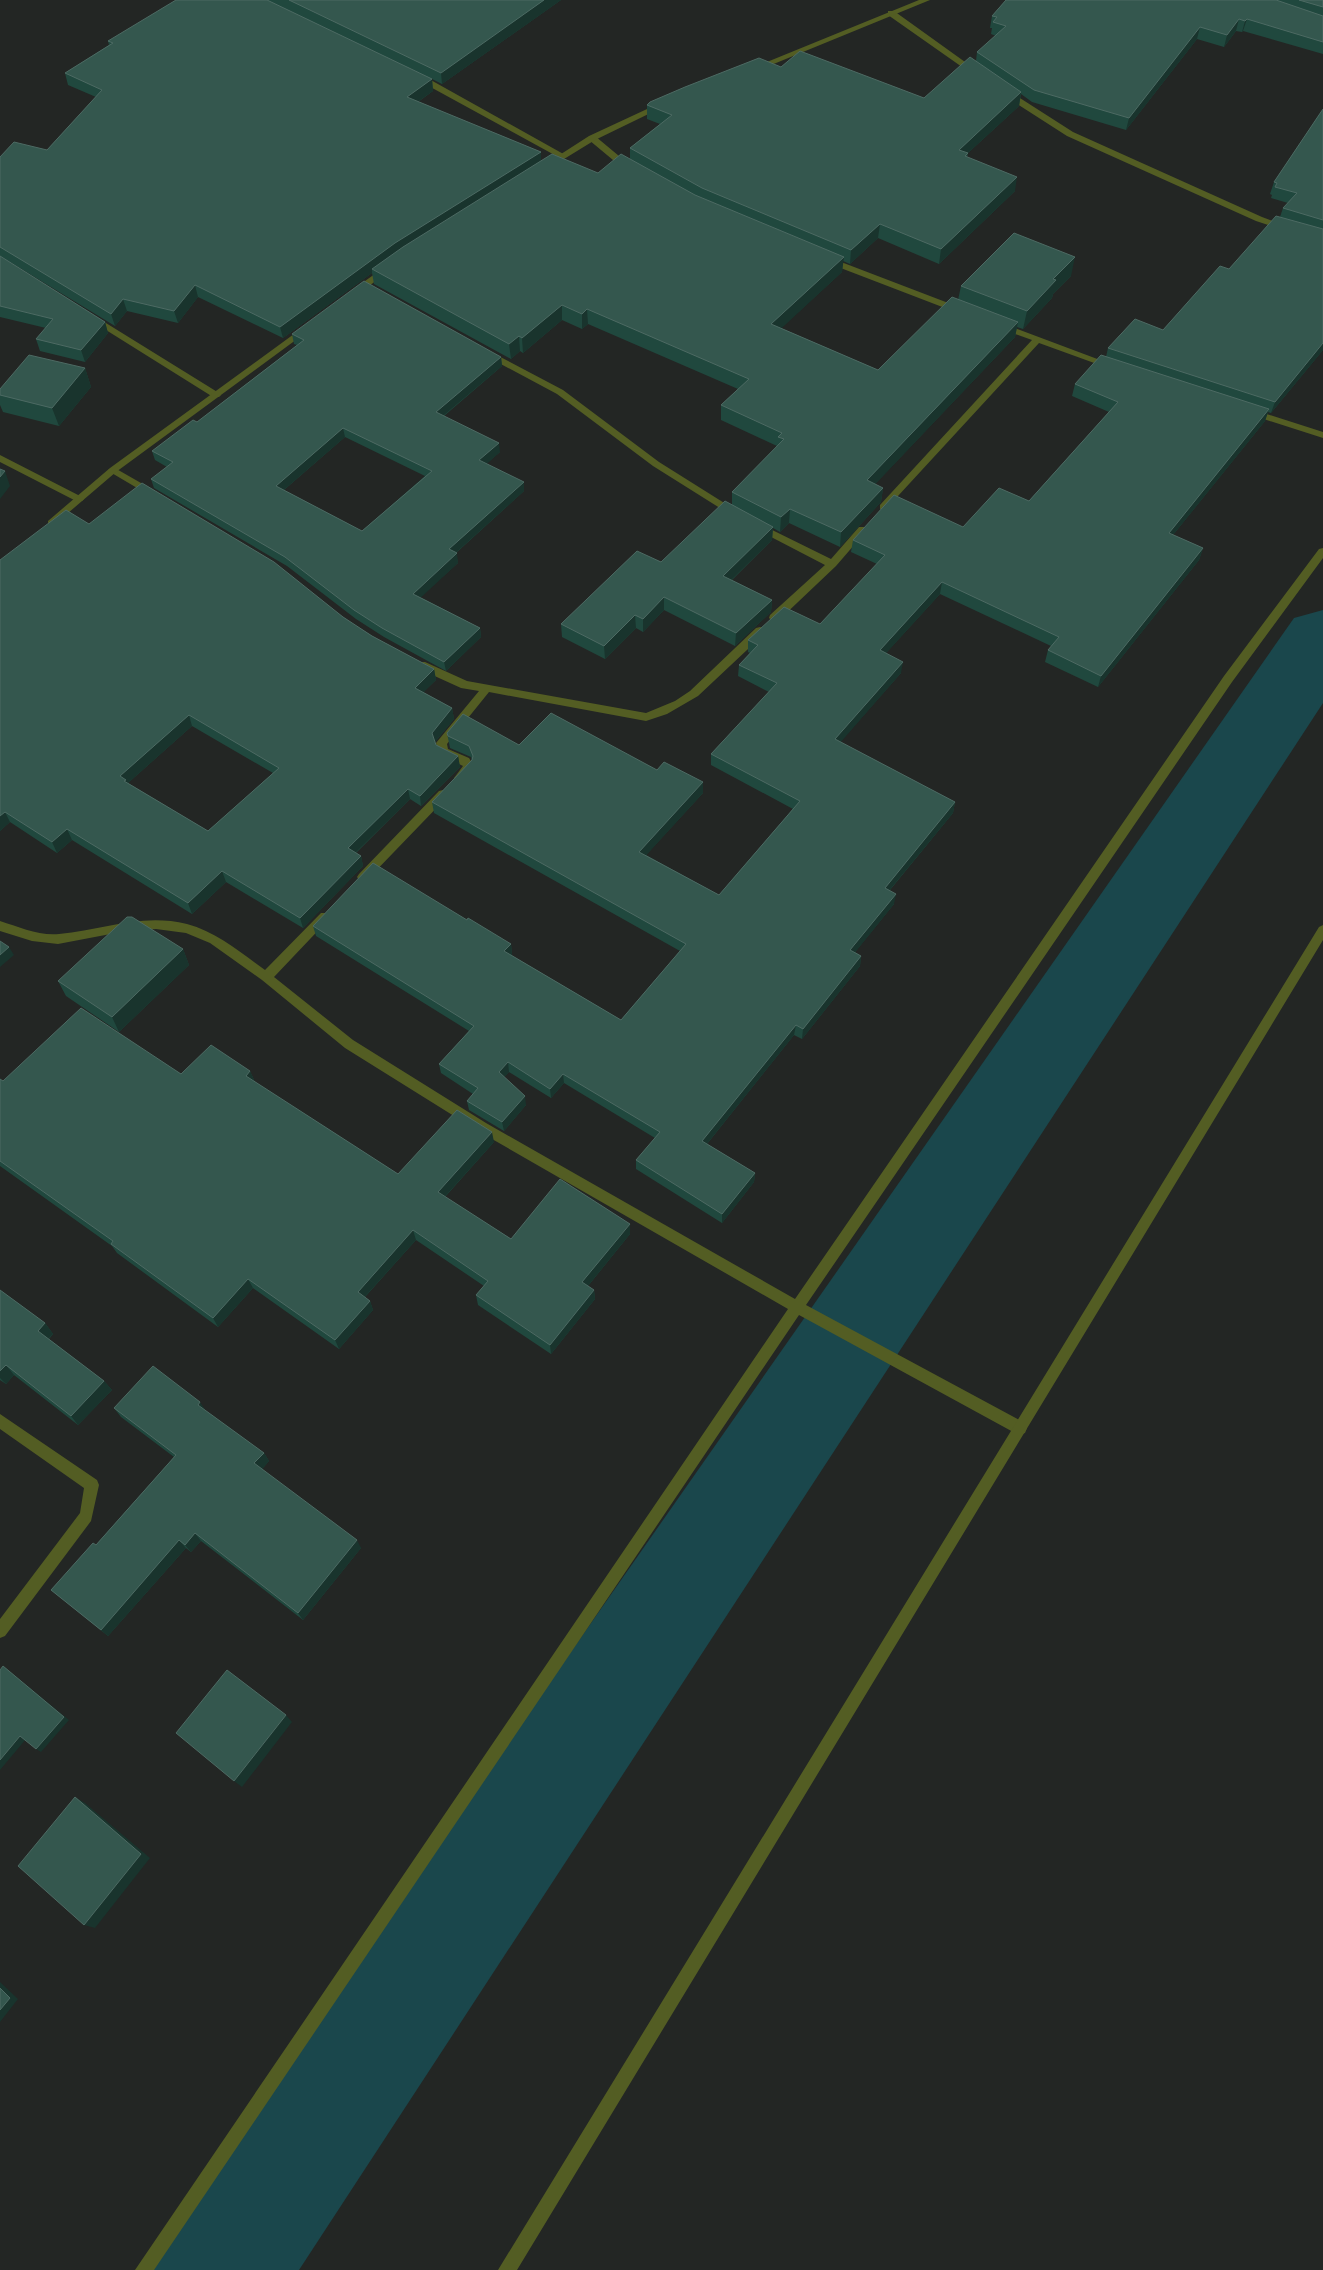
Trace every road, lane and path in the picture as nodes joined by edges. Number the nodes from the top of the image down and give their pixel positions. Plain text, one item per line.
1 (926, 0) edge
2 (891, 13) junction
3 (405, 70) edge
4 (744, 73) edge
5 (979, 74) edge
6 (996, 85) edge
7 (672, 101) edge
8 (592, 138) junction
9 (563, 156) junction
10 (539, 171) edge
11 (640, 174) edge
12 (1296, 230) edge
13 (815, 255) edge
14 (394, 263) edge
15 (349, 297) edge
16 (81, 310) edge
17 (972, 315) edge
18 (990, 322) edge
19 (310, 325) edge
20 (1037, 340) junction
21 (474, 346) edge
22 (1119, 369) edge
23 (216, 394) junction
24 (1240, 408) edge
25 (1323, 435) edge
26 (0, 458) edge
27 (113, 470) junction
28 (79, 499) junction
29 (163, 500) edge
30 (43, 530) edge
31 (1323, 552) edge
32 (832, 564) junction
33 (414, 661) edge
34 (488, 688) junction
35 (354, 887) edge
36 (334, 908) edge
37 (0, 926) edge
38 (1323, 930) edge
39 (266, 978) junction
40 (797, 1307) junction
41 (0, 1420) edge
42 (1020, 1428) junction
43 (0, 1631) edge
44 (144, 2270) edge
45 (507, 2270) edge

1 - 2 street
2 - 4 street
2 - 5 street
3 - 9 street
6 - 12 street
7 - 8 street
8 - 9 street
8 - 11 street
9 - 10 street
13 - 17 street
14 - 15 street
16 - 23 street
18 - 20 street
19 - 23 street
20 - 22 street
20 - 32 street
21 - 32 street
23 - 27 street
24 - 25 street
26 - 28 street
27 - 28 street
27 - 29 street
28 - 30 street
31 - 40 street
32 - 34 street
33 - 34 street
34 - 35 street
36 - 39 street
37 - 39 street
38 - 42 street
39 - 40 street
40 - 42 street
40 - 44 street
41 - 43 street
42 - 45 street

